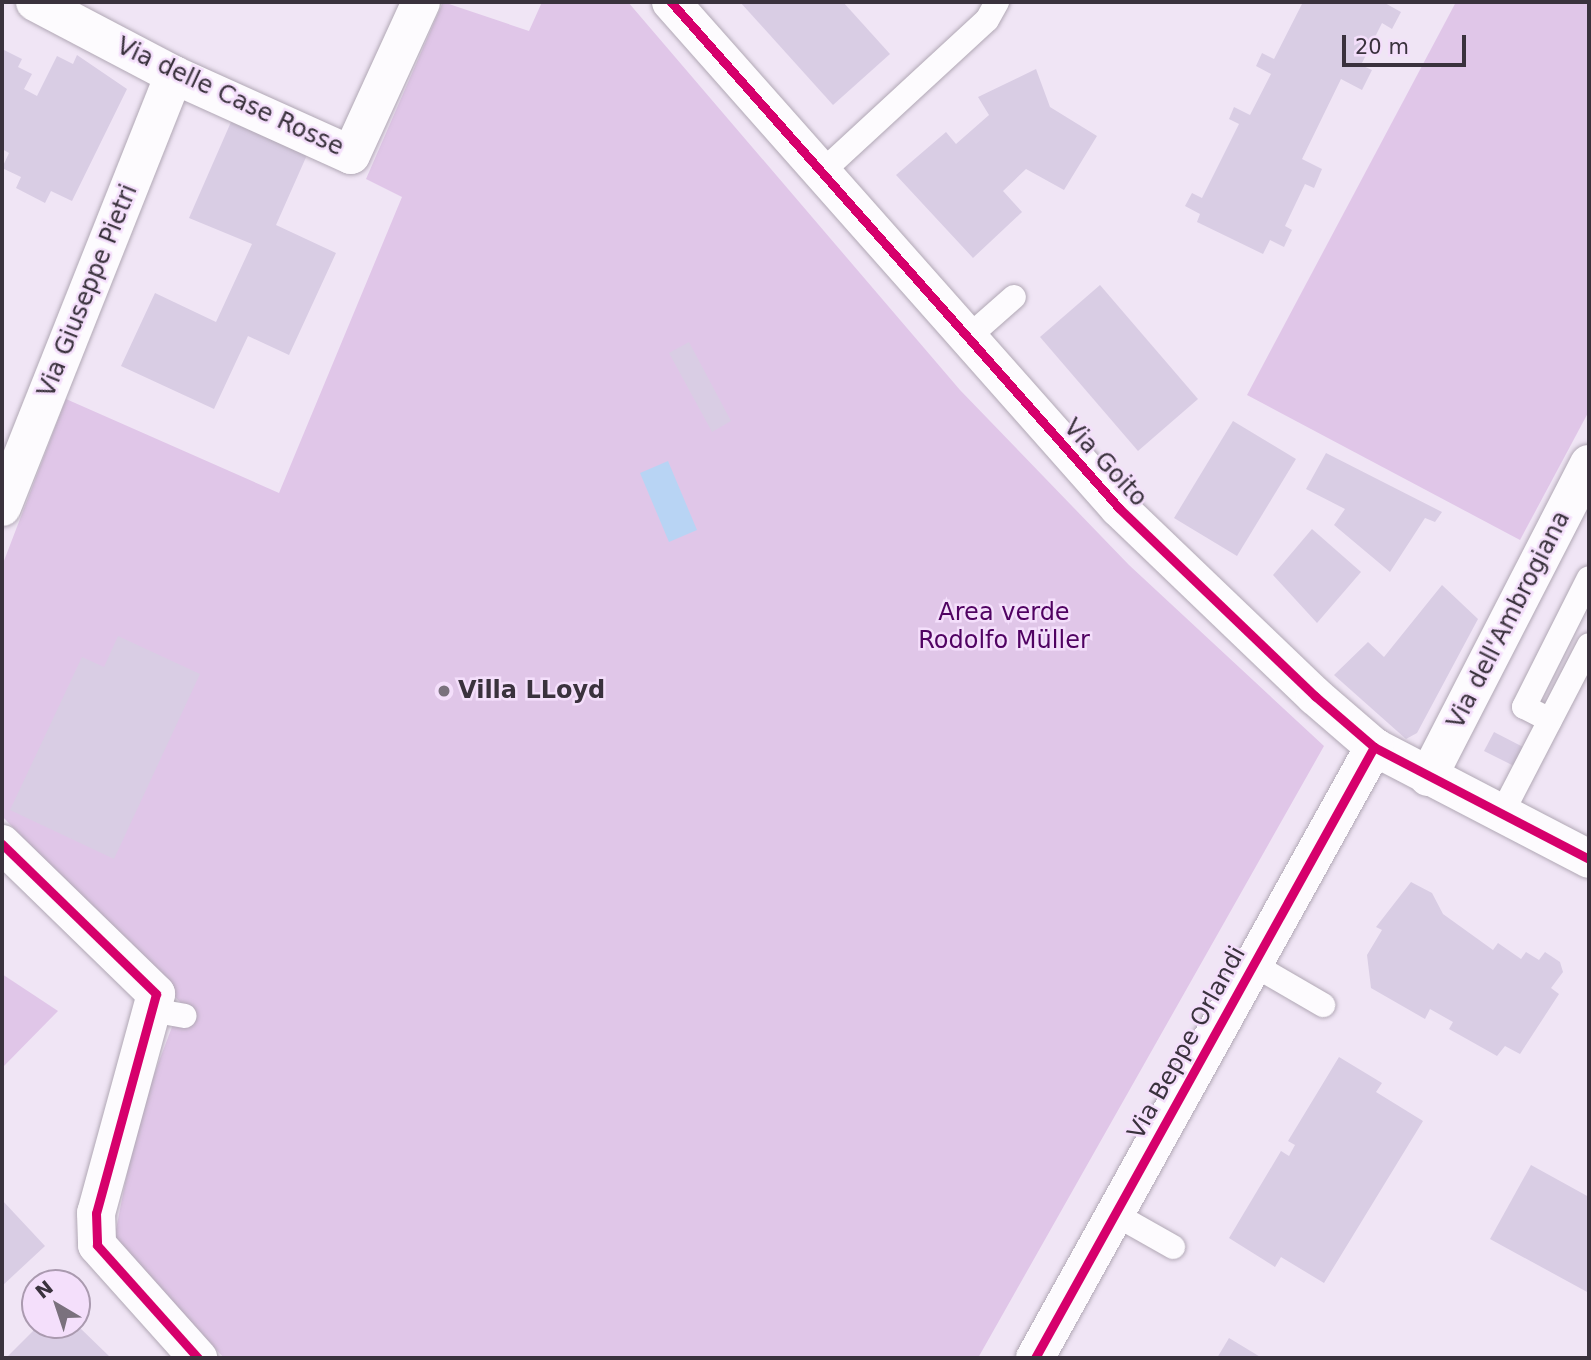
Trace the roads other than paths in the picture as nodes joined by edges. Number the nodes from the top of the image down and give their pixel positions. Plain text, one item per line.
1 (35, 2) edge
2 (421, 2) edge
3 (672, 2) edge
4 (997, 2) edge
5 (173, 75) junction
6 (822, 172) junction
7 (1014, 297) dead end
8 (965, 340) junction
9 (1589, 464) edge
10 (2, 507) edge
11 (1589, 578) edge
12 (1589, 645) edge
13 (1550, 720) junction
14 (1374, 747) junction
15 (1428, 777) junction
16 (1502, 813) junction
17 (2, 844) edge
18 (1589, 859) edge
19 (1254, 965) junction
20 (1323, 1005) dead end
21 (1113, 1213) junction
22 (1173, 1247) dead end
23 (198, 1358) edge
24 (1035, 1358) edge

1 - 5 street, Via delle Case Rosse
2 - 5 street, Via delle Case Rosse
3 - 6 street, Via Goito
4 - 6 lane
5 - 10 street, Via Giuseppe Pietri
6 - 8 street, Via Goito
7 - 8 lane
8 - 14 street, Via Goito
9 - 15 street, Via dell'Ambrogiana
11 - 13 lane
12 - 13 lane
13 - 16 lane
14 - 15 street, Via Goito
14 - 19 street, Via Beppe Orlandi
15 - 16 street, Via Goito
16 - 18 street, Via Goito
17 - 23 street
19 - 20 lane
19 - 21 street, Via Beppe Orlandi
21 - 22 lane
21 - 24 street, Via Beppe Orlandi

